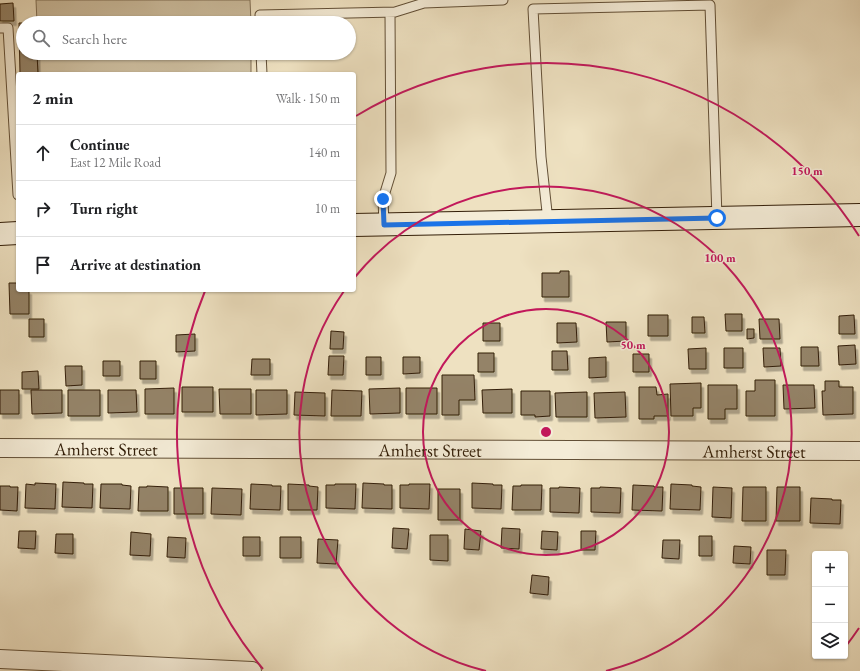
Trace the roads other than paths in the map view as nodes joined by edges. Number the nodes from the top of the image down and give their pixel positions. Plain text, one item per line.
1 (503, 0) edge
2 (390, 13) junction
3 (260, 16) edge
4 (0, 28) edge
5 (261, 60) edge
6 (262, 72) edge
7 (16, 162) edge
8 (860, 215) edge
9 (717, 218) junction
10 (548, 221) junction
11 (384, 225) junction
12 (356, 226) edge
13 (16, 233) edge
14 (0, 234) edge
15 (0, 448) edge
16 (860, 451) edge
17 (0, 659) edge
18 (252, 671) edge

1 - 2 lane
2 - 3 lane
2 - 11 lane
4 - 7 lane
5 - 6 lane
8 - 9 main road
9 - 10 main road
9 - 10 lane
10 - 11 main road
11 - 12 main road
13 - 14 main road
15 - 16 street, Amherst Street
17 - 18 street

